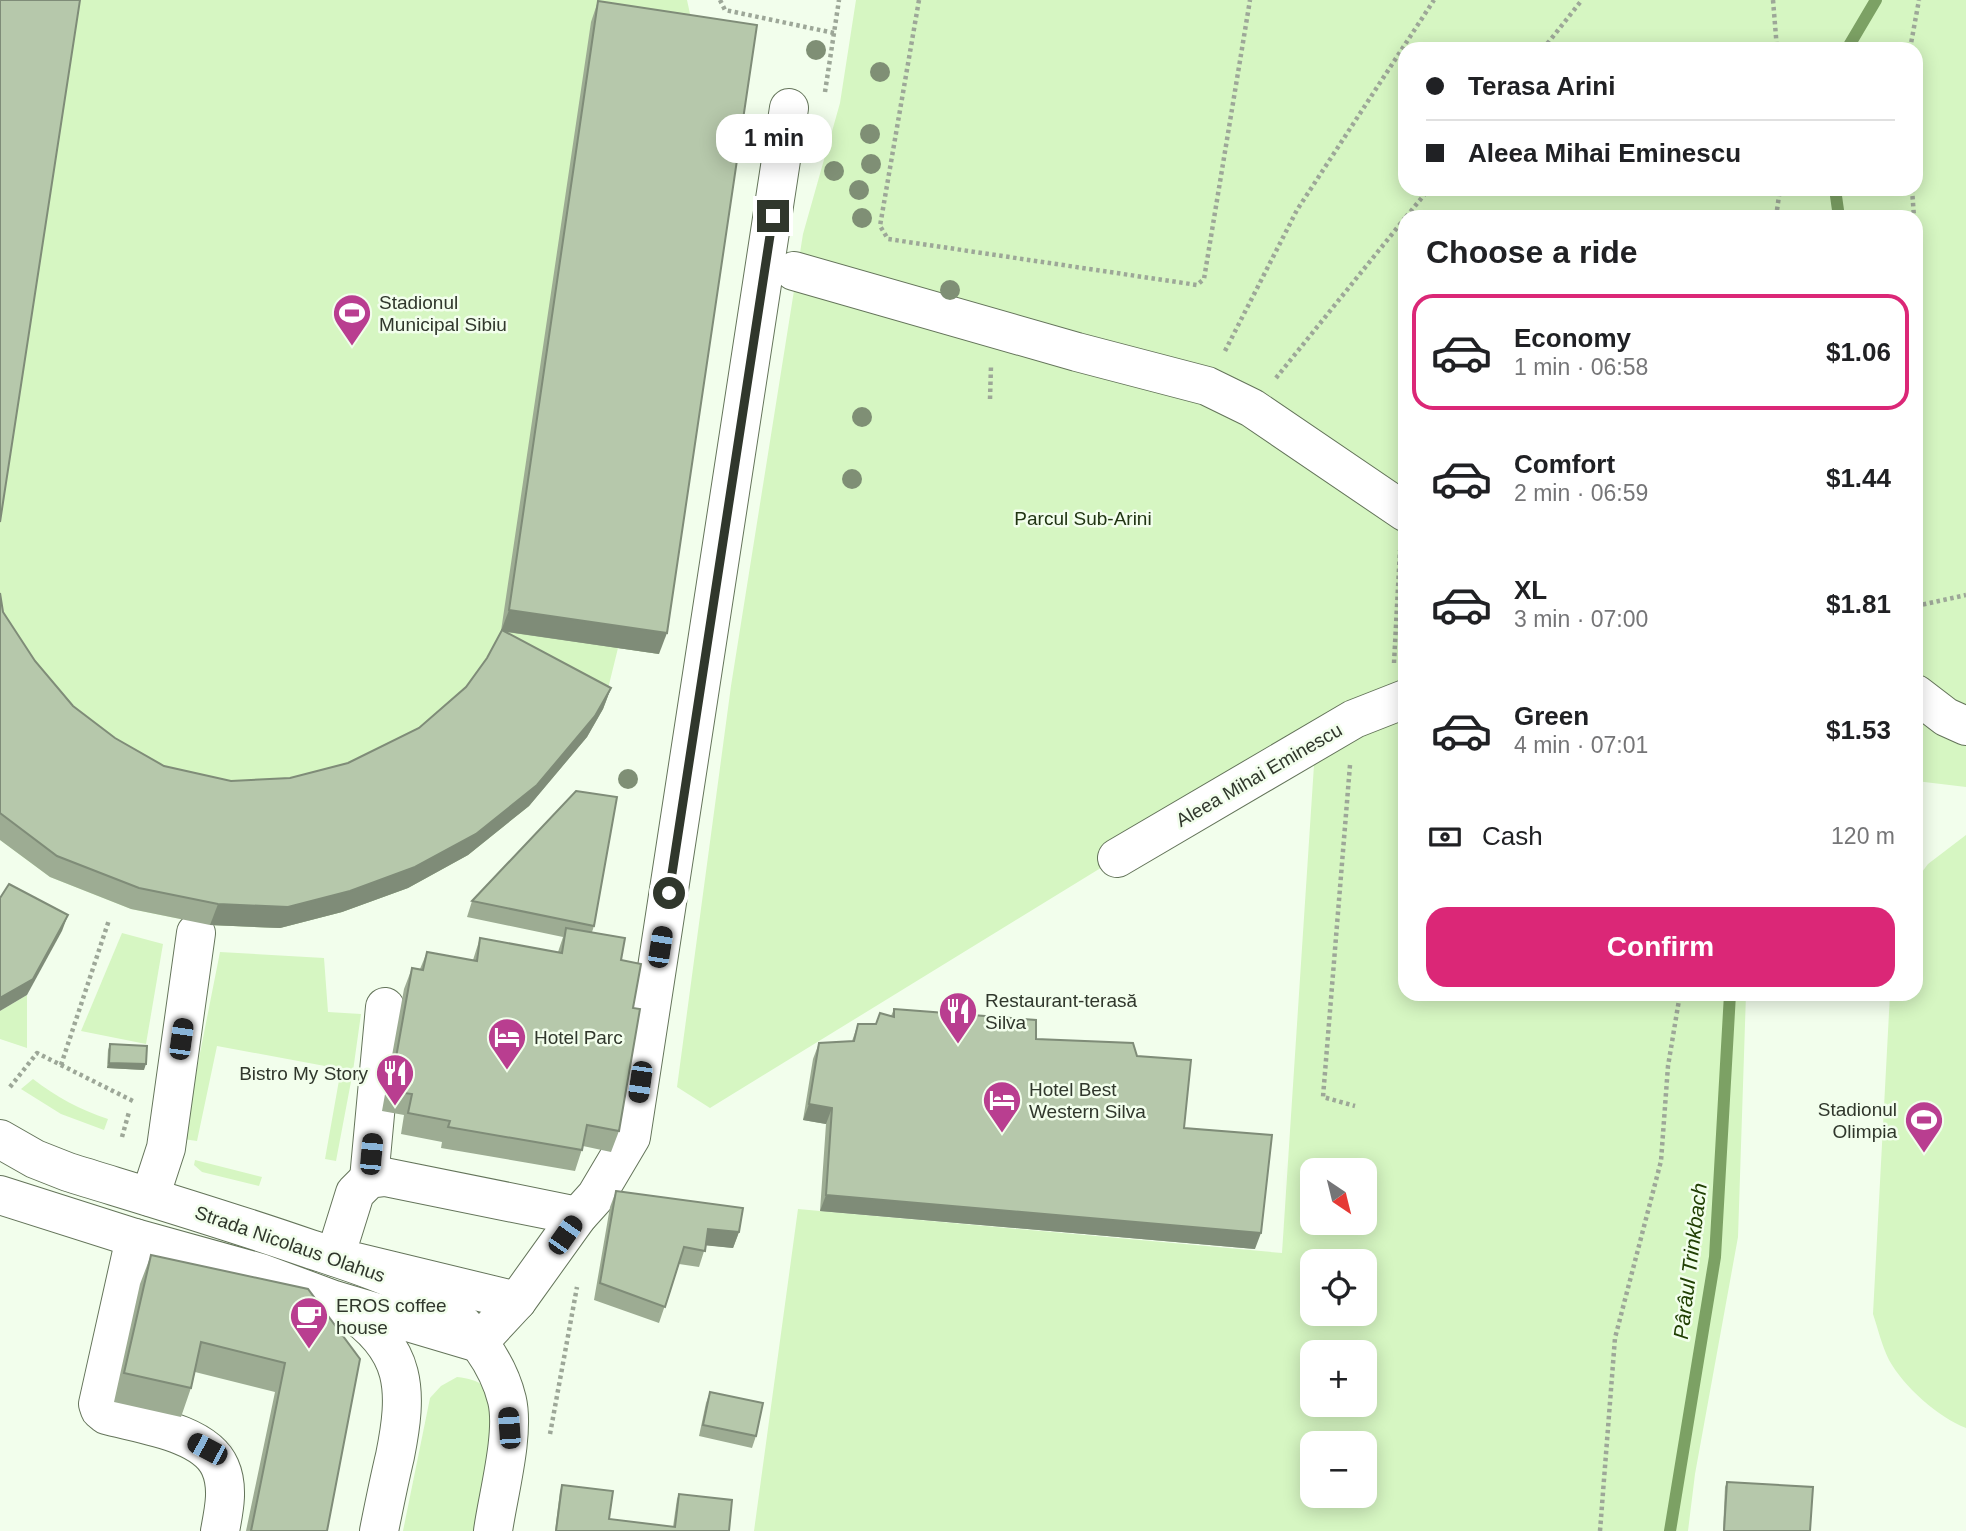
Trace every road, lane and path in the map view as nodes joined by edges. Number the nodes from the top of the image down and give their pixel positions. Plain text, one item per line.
1 (720, 0) edge
2 (919, 0) edge
3 (1250, 0) edge
4 (1434, 0) edge
5 (1582, 0) edge
6 (1773, 0) edge
7 (1919, 0) edge
8 (834, 33) dead end
9 (1407, 42) edge
10 (1549, 42) edge
11 (1776, 42) edge
12 (1911, 42) edge
13 (1398, 55) edge
14 (789, 108) dead end
15 (1423, 196) edge
16 (1412, 210) edge
17 (1398, 228) edge
18 (794, 271) dead end
19 (1207, 386) junction
20 (1252, 408) junction
21 (1398, 508) edge
22 (1966, 595) edge
23 (1923, 604) edge
24 (1923, 699) edge
25 (1398, 701) edge
26 (1354, 719) junction
27 (1966, 726) edge
28 (1117, 858) dead end
29 (109, 920) dead end
30 (196, 933) edge
31 (1679, 1001) edge
32 (384, 1007) dead end
33 (61, 1065) junction
34 (10, 1087) dead end
35 (1356, 1106) dead end
36 (122, 1137) dead end
37 (0, 1139) edge
38 (369, 1179) junction
39 (0, 1195) edge
40 (150, 1198) junction
41 (578, 1216) junction
42 (135, 1238) junction
43 (335, 1257) junction
44 (579, 1278) dead end
45 (334, 1300) junction
46 (517, 1301) junction
47 (478, 1343) junction
48 (398, 1367) junction
49 (550, 1437) dead end
50 (220, 1531) edge
51 (379, 1531) edge
52 (493, 1531) edge
53 (1600, 1531) edge

1 - 8 path
2 - 3 path
4 - 9 path
5 - 10 path
6 - 11 path
7 - 12 path
13 - 19 path
14 - 41 street
15 - 16 path
17 - 20 path
18 - 19 street
19 - 20 street
20 - 21 street
22 - 23 path
24 - 27 street
25 - 26 street, Aleea Mihai Eminescu
26 - 28 street, Aleea Mihai Eminescu
26 - 35 path
29 - 33 path
30 - 40 street
31 - 53 path
32 - 38 street
33 - 34 path
33 - 36 path
37 - 40 street, Strada Nicolaus Olahus
38 - 41 street
38 - 43 street
39 - 42 street, Strada Nicolaus Olahus
40 - 43 street, Strada Nicolaus Olahus
41 - 46 street
42 - 45 street, Strada Nicolaus Olahus
42 - 50 street
43 - 46 street
43 - 47 street, Strada Nicolaus Olahus
44 - 49 path
45 - 47 street
45 - 48 street
46 - 47 street
47 - 48 street
47 - 52 street, Strada Nicolaus Olahus
48 - 51 street

